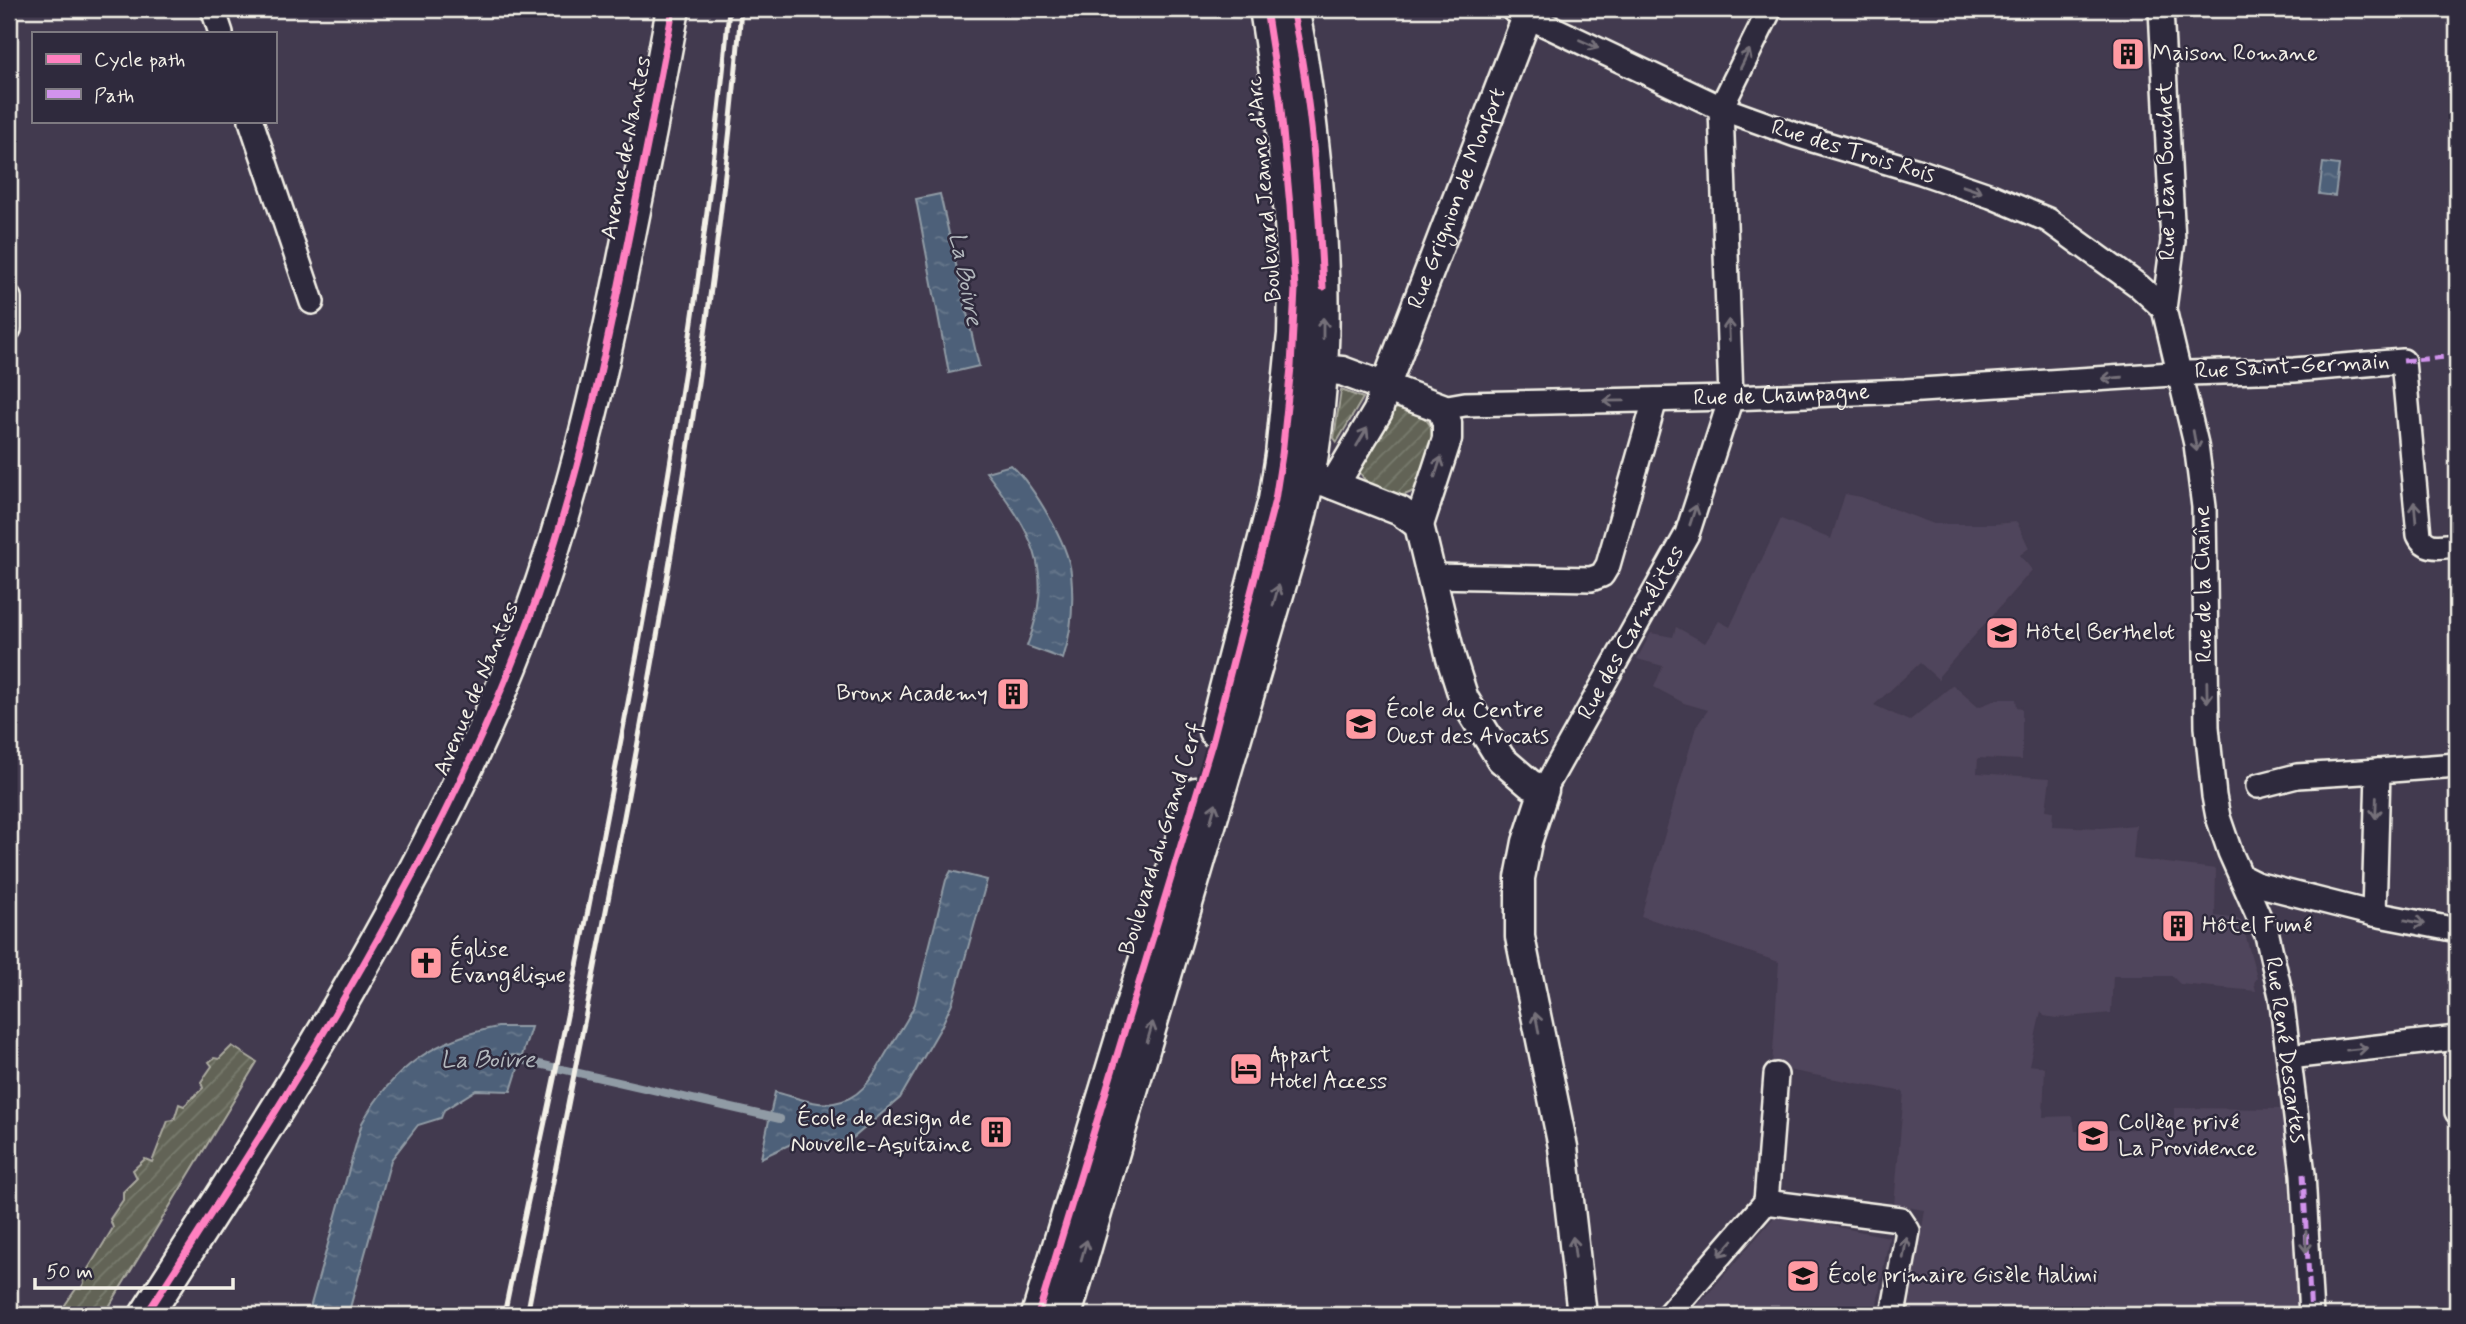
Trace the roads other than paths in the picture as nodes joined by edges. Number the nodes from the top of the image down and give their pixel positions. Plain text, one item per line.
1 (213, 9) edge
2 (673, 9) edge
3 (1266, 9) edge
4 (1292, 9) edge
5 (1770, 9) edge
6 (2161, 9) edge
7 (1523, 11) edge
8 (221, 32) edge
9 (1721, 108) junction
10 (251, 122) edge
11 (9, 298) edge
12 (312, 302) dead end
13 (2164, 309) junction
14 (9, 330) edge
15 (1306, 368) junction
16 (2180, 374) junction
17 (1385, 387) junction
18 (1731, 398) junction
19 (1655, 400) junction
20 (1441, 408) junction
21 (1307, 479) junction
22 (1419, 525) junction
23 (2457, 545) edge
24 (1431, 576) junction
25 (2457, 765) edge
26 (2378, 771) junction
27 (2258, 786) dead end
28 (1544, 790) junction
29 (2214, 796) joint
30 (2244, 878) junction
31 (2374, 914) junction
32 (2457, 930) edge
33 (2457, 1038) edge
34 (2290, 1057) junction
35 (2457, 1058) edge
36 (1776, 1075) dead end
37 (2457, 1112) edge
38 (1766, 1202) junction
39 (146, 1315) edge
40 (1038, 1315) edge
41 (1065, 1315) edge
42 (1581, 1315) edge
43 (1668, 1315) edge
44 (1893, 1315) edge
45 (2311, 1315) edge

1 - 8 street
2 - 39 main road, Avenue de Nantes
3 - 15 main road, Boulevard Jeanne d’Arc
15 -> 4 main road, Boulevard Jeanne d’Arc
9 -> 5 street
6 - 13 street, Rue Jean Bouchet
7 -> 9 street, Rue des Trois Rois
7 - 17 street, Rue Grignion de Monfort
9 -> 13 street, Rue des Trois Rois
18 -> 9 street, Rue des Carmélites
10 - 12 street
11 - 14 street
13 - 16 street, Rue Jean Bouchet
15 - 17 street, Rue de Champagne
15 - 21 main road, Boulevard du Grand Cerf
16 -> 18 street, Rue de Champagne
23 -> 16 street, Rue Saint-Germain
16 -> 29 street, Rue de la Chaîne
17 - 20 street, Rue de Champagne
21 -> 17 street, Rue Grignion de Monfort
18 - 19 street, Rue de Champagne
28 -> 18 street, Rue des Carmélites
19 -> 20 street, Rue de Champagne
19 - 24 street
22 -> 20 street
21 - 22 street
21 - 40 main road, Boulevard du Grand Cerf
41 -> 21 main road, Boulevard du Grand Cerf
22 - 24 street
24 - 28 street
25 - 26 street
26 - 27 street
26 -> 31 street
42 -> 28 street, Rue des Carmélites
29 - 30 street, Rue René Descartes
30 - 31 street
30 - 34 street, Rue René Descartes
31 -> 32 street
34 -> 33 street
34 -> 45 street, Rue René Descartes
35 - 37 street
36 - 38 street
38 -> 43 street
44 -> 38 street

